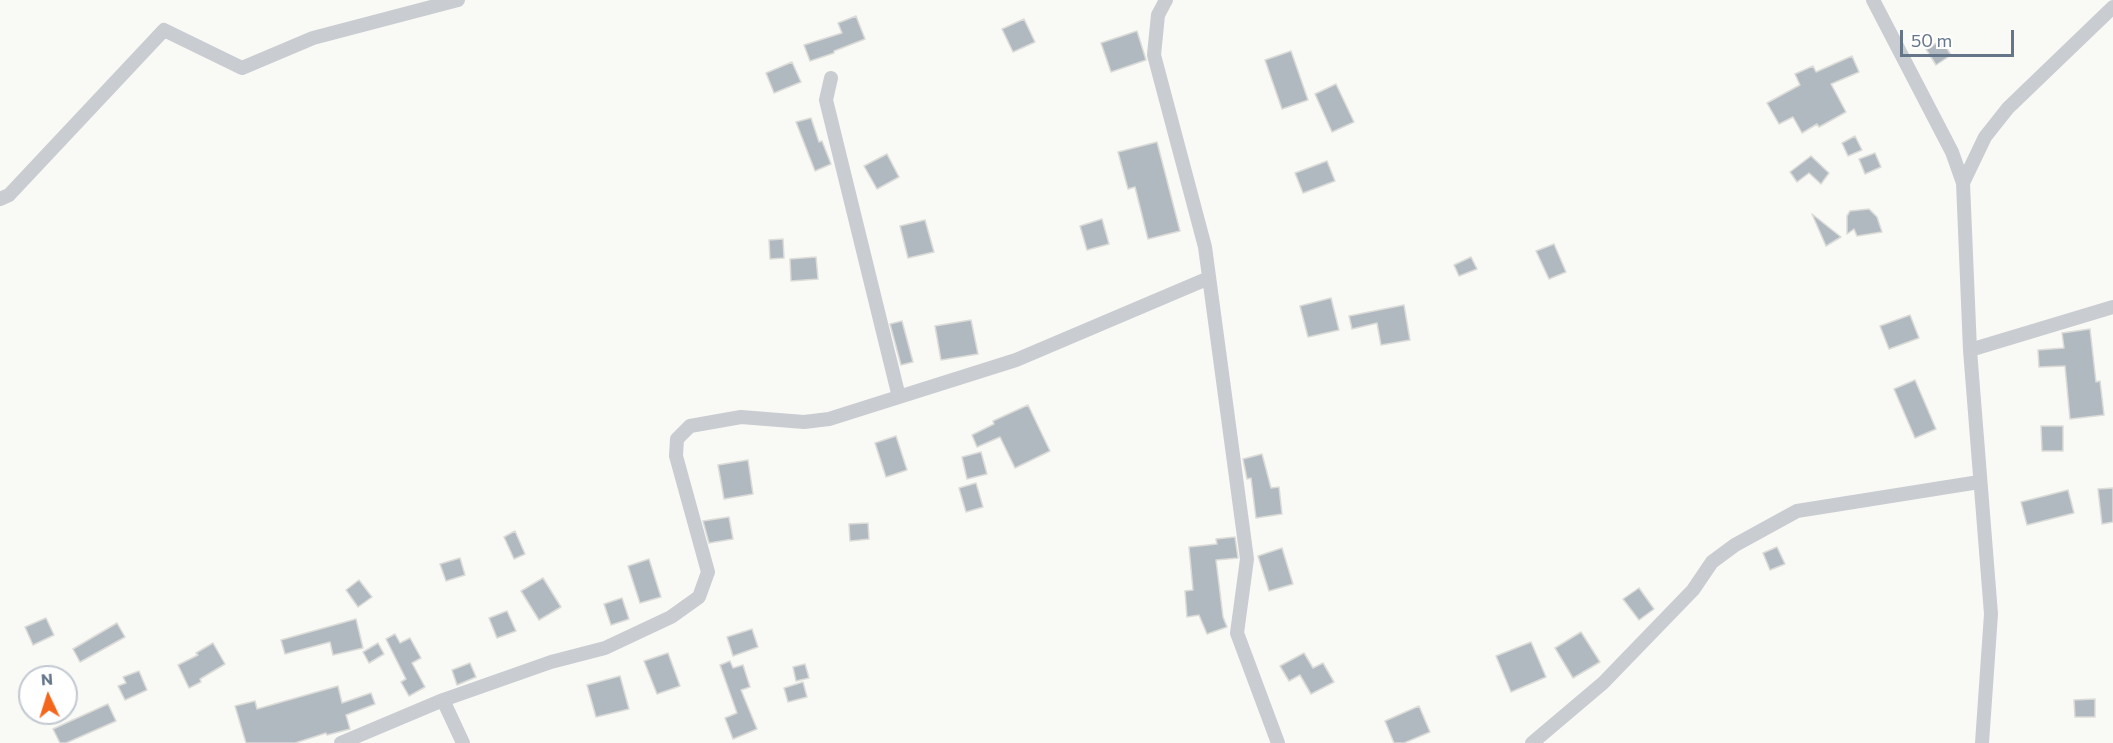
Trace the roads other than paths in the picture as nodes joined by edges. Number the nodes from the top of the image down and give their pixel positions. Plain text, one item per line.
1 (458, 0) edge
2 (1166, 0) edge
3 (1873, 0) edge
4 (2113, 7) edge
5 (831, 78) dead end
6 (1963, 183) junction
7 (0, 199) edge
8 (1209, 278) junction
9 (2113, 307) edge
10 (1970, 350) junction
11 (899, 397) junction
12 (1979, 482) junction
13 (443, 700) junction
14 (341, 743) edge
15 (463, 743) edge
16 (1278, 743) edge
17 (1532, 743) edge
18 (1982, 743) edge

1 - 7 street
2 - 8 street
3 - 6 street
4 - 6 street
5 - 11 street
6 - 10 street
8 - 11 street
8 - 16 street
9 - 10 street
10 - 12 street
11 - 13 street
12 - 17 street
12 - 18 street
13 - 14 street
13 - 15 street

